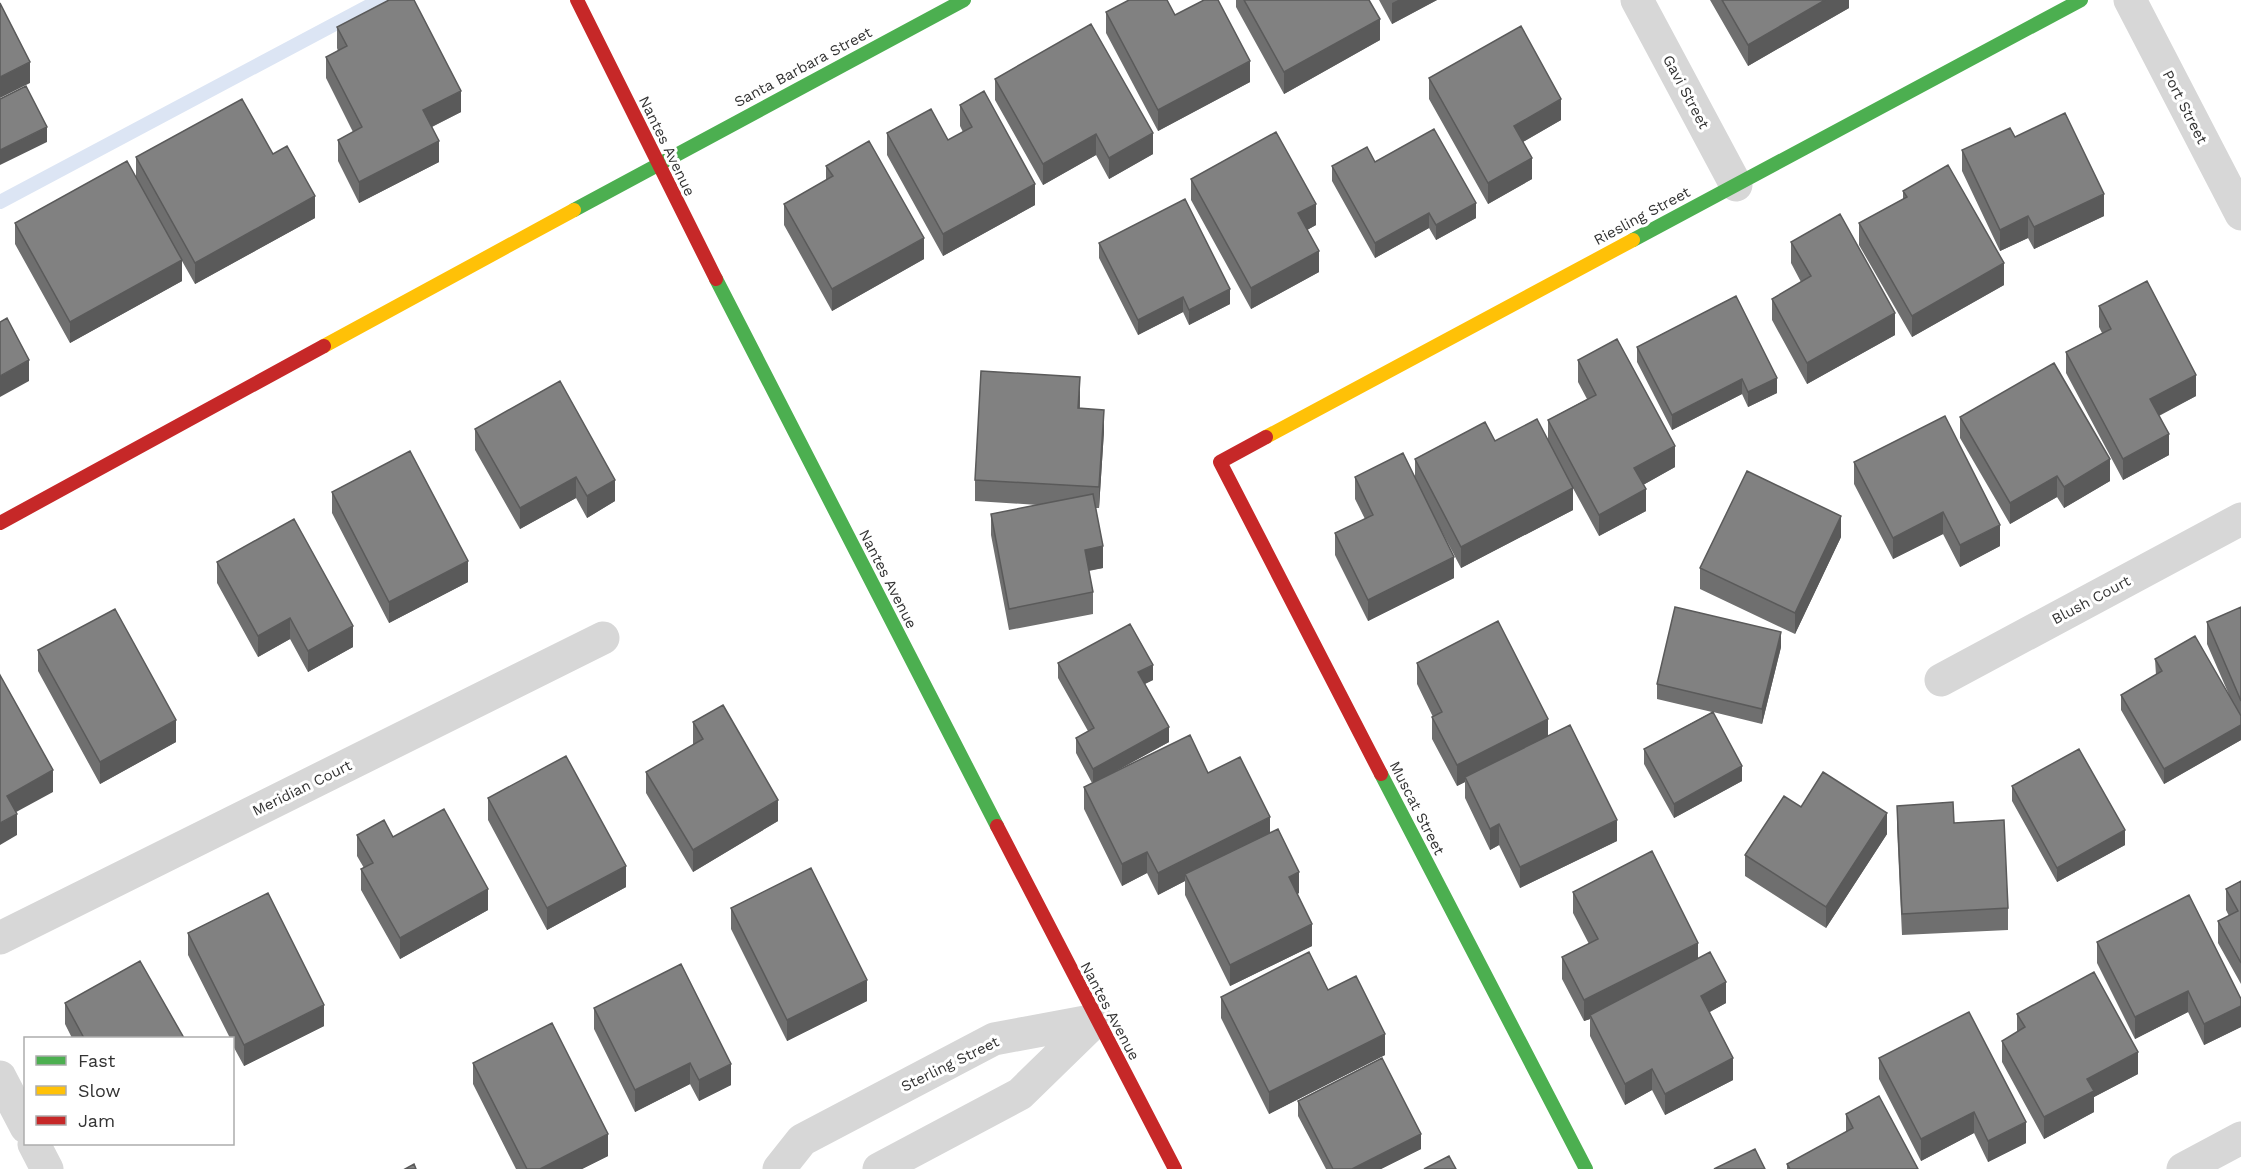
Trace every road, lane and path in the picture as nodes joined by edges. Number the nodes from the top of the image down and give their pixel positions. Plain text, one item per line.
1 (578, 0) edge
2 (964, 0) edge
3 (1636, 0) edge
4 (2080, 0) edge
5 (2130, 0) edge
6 (657, 164) junction
7 (1736, 185) junction
8 (2241, 214) edge
9 (1220, 462) joint
10 (2241, 519) edge
11 (0, 523) edge
12 (603, 638) dead end
13 (1941, 680) dead end
14 (0, 938) edge
15 (1096, 1020) junction
16 (0, 1077) edge
17 (24, 1123) edge
18 (2241, 1138) edge
19 (35, 1145) edge
20 (47, 1169) edge
21 (779, 1169) edge
22 (879, 1169) edge
23 (1175, 1169) edge
24 (1586, 1169) edge
25 (2183, 1169) edge

1 - 6 street, Nantes Avenue
2 - 6 street, Santa Barbara Street
3 - 7 street, Gavi Street
4 - 7 street, Riesling Street
5 - 8 street, Port Street
6 - 11 street, Santa Barbara Street
6 - 15 street, Nantes Avenue
7 - 9 street, Riesling Street
9 - 24 street, Muscat Street
10 - 13 street, Blush Court
12 - 14 street, Meridian Court
15 - 21 street, Sterling Street
15 - 22 street
15 - 23 street, Nantes Avenue
16 - 17 street
18 - 25 street
19 - 20 street

